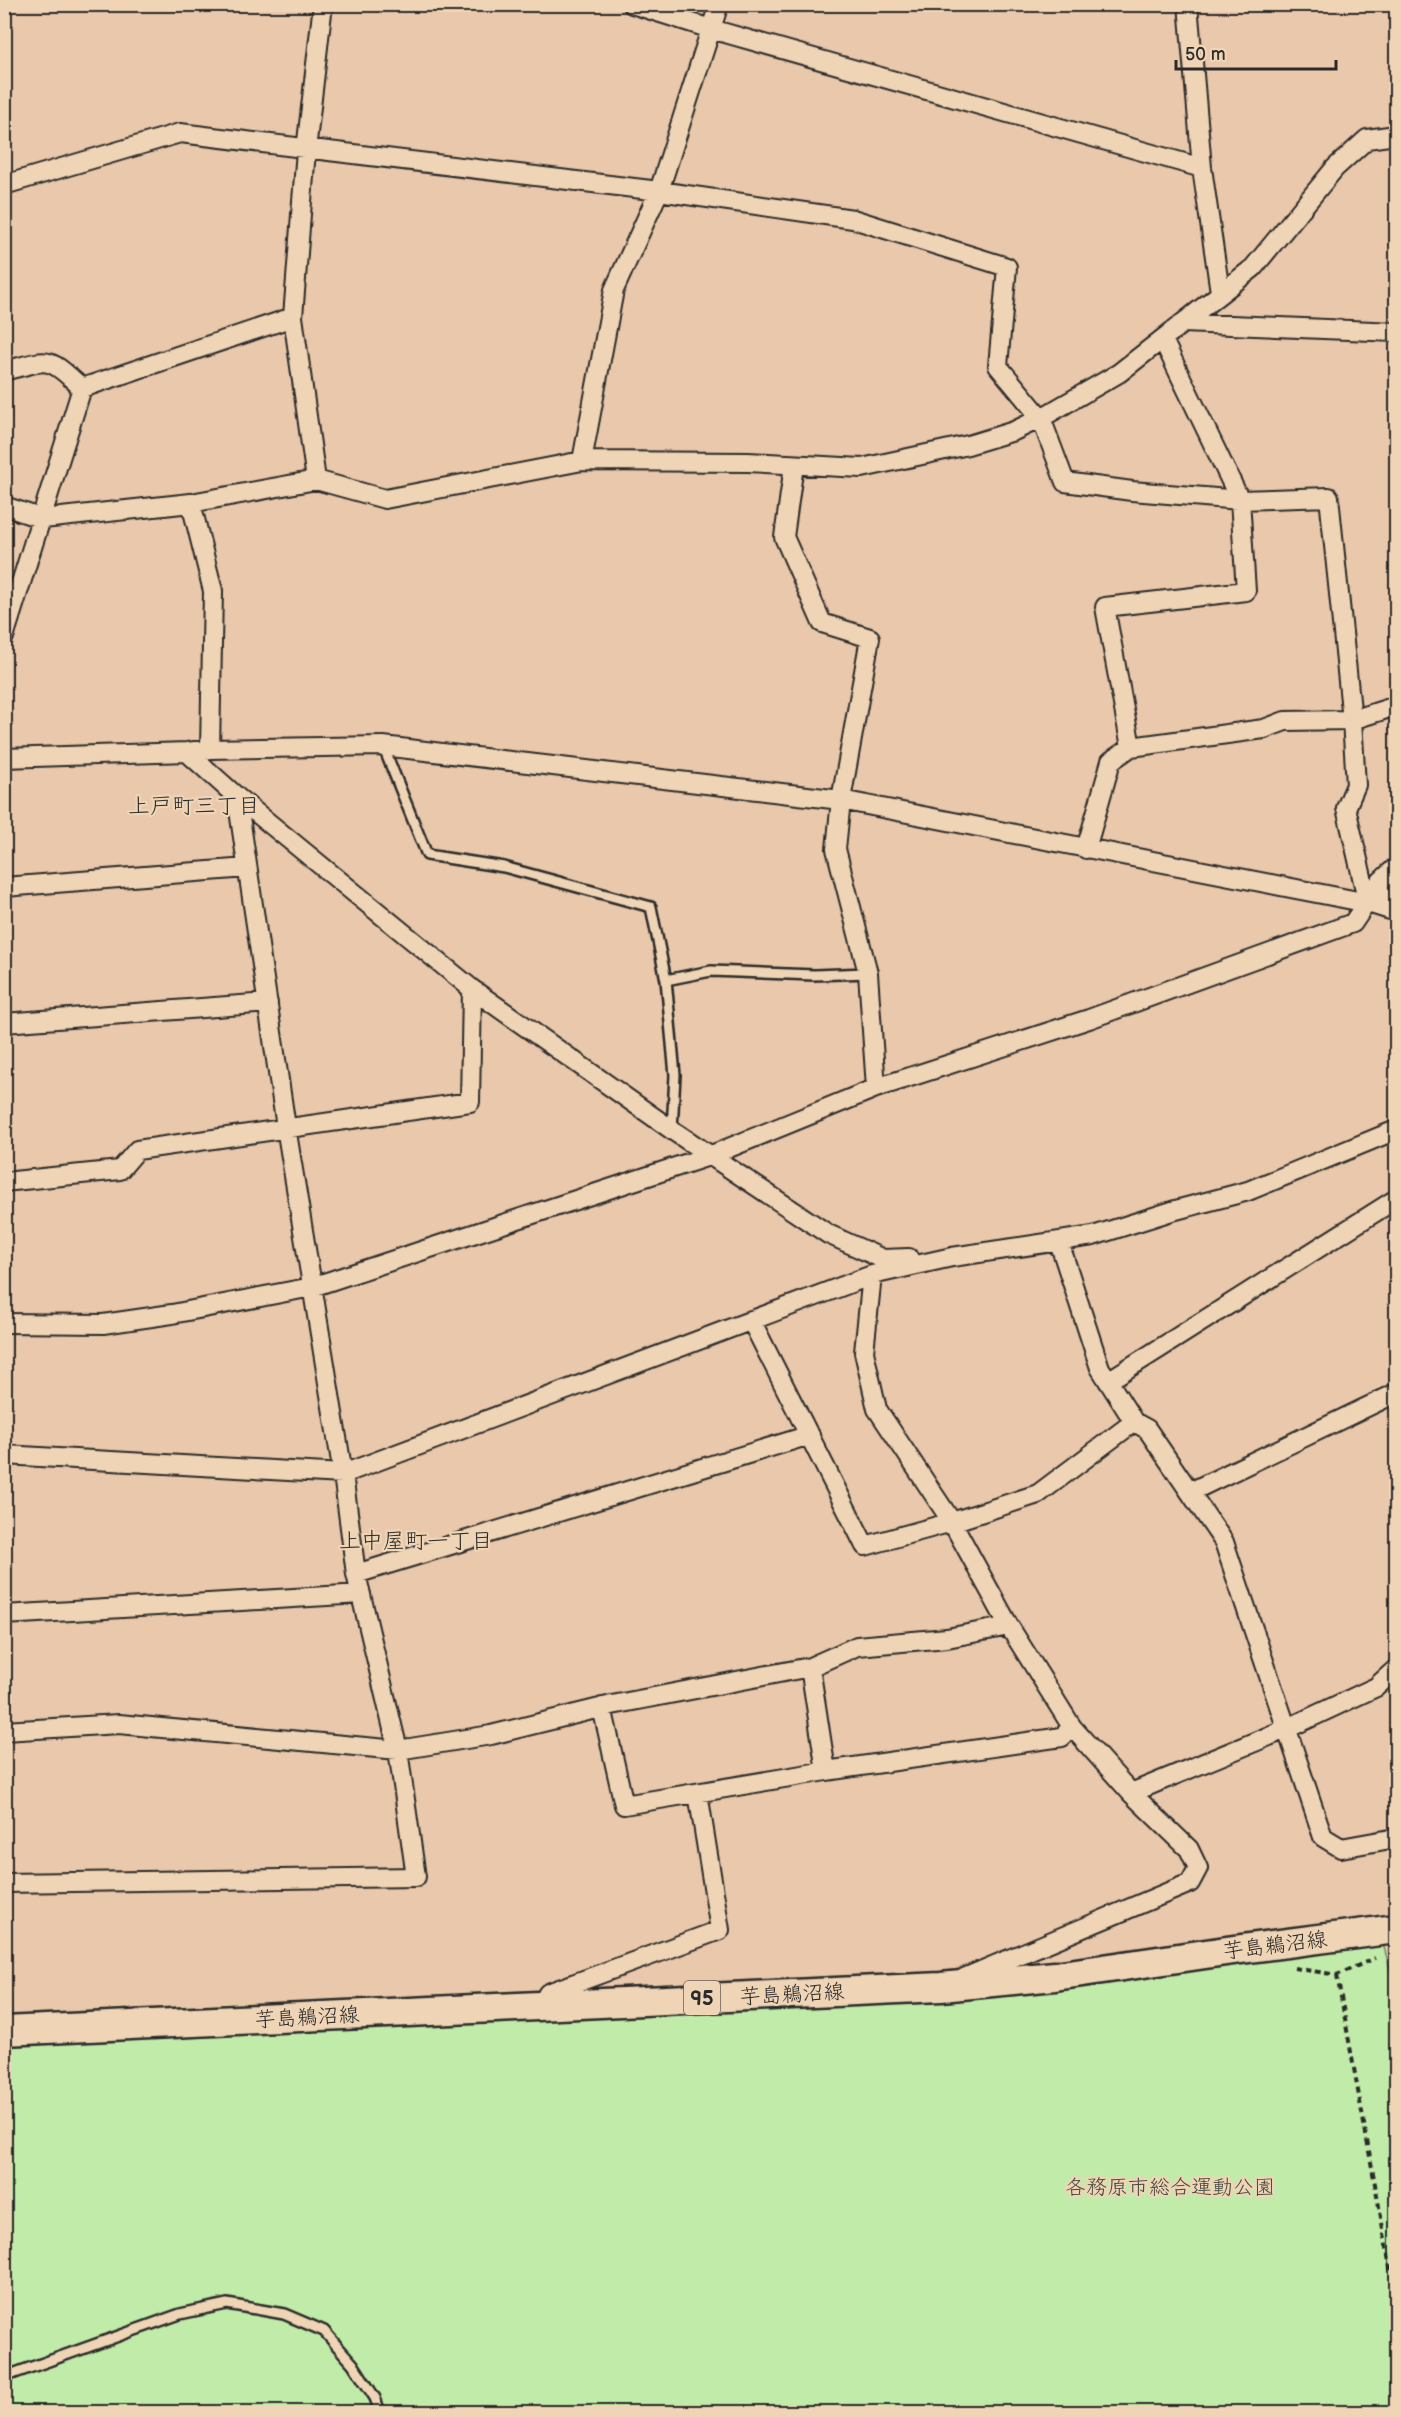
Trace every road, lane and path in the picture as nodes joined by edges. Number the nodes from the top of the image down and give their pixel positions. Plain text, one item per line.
1 (323, 4) edge
2 (632, 4) edge
3 (719, 4) edge
4 (1188, 4) edge
5 (711, 29) junction
6 (1396, 135) edge
7 (306, 150) junction
8 (1202, 168) junction
9 (4, 185) edge
10 (659, 191) junction
11 (1220, 292) junction
12 (293, 317) junction
13 (1183, 323) junction
14 (1396, 332) edge
15 (1163, 340) junction
16 (4, 371) edge
17 (82, 388) junction
18 (1041, 418) junction
19 (582, 461) junction
20 (794, 465) junction
21 (316, 480) junction
22 (1240, 500) junction
23 (191, 502) junction
24 (4, 506) edge
25 (43, 519) junction
26 (4, 637) edge
27 (1396, 706) edge
28 (1352, 720) junction
29 (383, 746) junction
30 (1131, 747) junction
31 (210, 749) junction
32 (187, 752) junction
33 (4, 758) edge
34 (237, 797) junction
35 (841, 800) junction
36 (1086, 849) junction
37 (1396, 867) edge
38 (247, 868) junction
39 (4, 887) edge
40 (1396, 894) edge
41 (1368, 903) junction
42 (1396, 912) edge
43 (868, 973) junction
44 (666, 980) junction
45 (472, 989) junction
46 (268, 1003) junction
47 (4, 1023) edge
48 (876, 1088) junction
49 (286, 1127) junction
50 (672, 1130) junction
51 (1396, 1130) edge
52 (709, 1156) junction
53 (4, 1182) edge
54 (1396, 1199) edge
55 (1059, 1242) junction
56 (952, 1257) junction
57 (872, 1275) junction
58 (312, 1287) junction
59 (751, 1320) junction
60 (4, 1323) edge
61 (1108, 1381) junction
62 (1396, 1393) edge
63 (1134, 1422) junction
64 (810, 1436) junction
65 (4, 1455) edge
66 (343, 1474) junction
67 (1190, 1492) junction
68 (952, 1522) junction
69 (356, 1574) junction
70 (361, 1594) junction
71 (4, 1615) edge
72 (1009, 1626) junction
73 (810, 1667) junction
74 (1396, 1669) edge
75 (602, 1707) junction
76 (1072, 1727) junction
77 (1286, 1729) junction
78 (4, 1731) edge
79 (398, 1750) junction
80 (826, 1771) junction
81 (698, 1793) junction
82 (1131, 1793) junction
83 (1396, 1838) edge
84 (4, 1884) edge
85 (1396, 1929) edge
86 (1337, 1974) dead end
87 (941, 1987) junction
88 (541, 2006) junction
89 (4, 2031) edge
90 (1396, 2300) edge
91 (4, 2378) edge
92 (380, 2412) edge

1 - 7 street
2 - 5 street
3 - 5 street
4 - 8 street
5 - 8 street
5 - 10 street
6 - 11 street
7 - 9 street
7 - 10 street
7 - 12 street
8 - 11 street
10 - 18 street
10 - 19 street
11 - 13 street
12 - 17 street
12 - 21 street
13 - 14 street
13 - 15 street
15 - 18 street
15 - 22 street
16 - 17 street
17 - 25 street
18 - 20 street
18 - 22 street
19 - 20 street
19 - 21 street
20 - 35 street
21 - 23 street
22 - 28 street
22 - 30 street
23 - 25 street
23 - 31 street
24 - 25 street
25 - 26 street
27 - 28 street
28 - 30 street
28 - 41 street
29 - 31 street
29 - 35 street
29 - 44 lane
30 - 36 street
31 - 32 street
32 - 33 street
32 - 34 street
34 - 38 street
34 - 45 street
35 - 36 street
35 - 43 street
36 - 41 street
37 - 41 street
38 - 39 street
38 - 46 street
40 - 41 street
41 - 42 street
41 - 48 street
43 - 44 lane
43 - 48 street
44 - 50 lane
45 - 49 street
45 - 50 street
46 - 47 street
46 - 49 street
48 - 52 street
49 - 53 street
49 - 58 street
50 - 52 street
51 - 55 street
52 - 56 street
52 - 58 street
54 - 61 street
55 - 56 street
55 - 61 street
56 - 57 street
57 - 59 street
57 - 68 street
58 - 60 street
58 - 66 street
59 - 64 street
59 - 66 street
61 - 63 street
62 - 67 street
63 - 67 street
63 - 68 street
64 - 68 street
64 - 69 street
65 - 66 street
66 - 69 street
67 - 77 street
68 - 72 street
69 - 70 street
70 - 71 street
70 - 79 street
72 - 73 street
72 - 76 street
73 - 75 street
73 - 80 street
74 - 77 street
75 - 79 street
75 - 81 street
76 - 80 street
76 - 82 street
77 - 82 street
77 - 83 street
78 - 79 street
79 - 84 street
80 - 81 street
81 - 88 street
82 - 87 street
85 - 87 main road, 芋島鵜沼線 / 95
86 - 90 path
87 - 88 main road, 芋島鵜沼線 / 95
88 - 89 main road, 芋島鵜沼線 / 95
91 - 92 lane

